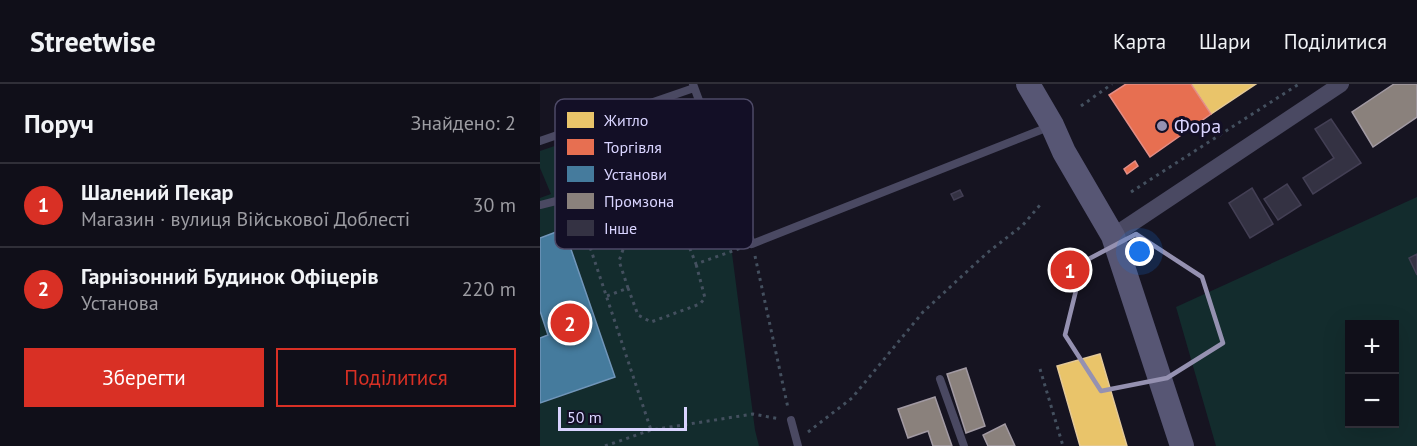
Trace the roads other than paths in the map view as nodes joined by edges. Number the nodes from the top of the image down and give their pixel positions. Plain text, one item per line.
1 (1028, 84) edge
2 (1341, 84) edge
3 (694, 86) edge
4 (658, 99) edge
5 (1052, 125) junction
6 (555, 136) edge
7 (540, 141) edge
8 (555, 201) edge
9 (540, 205) edge
10 (1113, 236) junction
11 (753, 244) edge
12 (940, 379) dead end
13 (791, 420) road end
14 (797, 443) edge
15 (964, 446) edge
16 (1182, 446) edge

1 - 5 street
2 - 10 street
3 - 4 lane
5 - 10 street
5 - 11 lane
6 - 7 lane
8 - 9 lane
10 - 16 street
12 - 15 lane
13 - 14 lane

